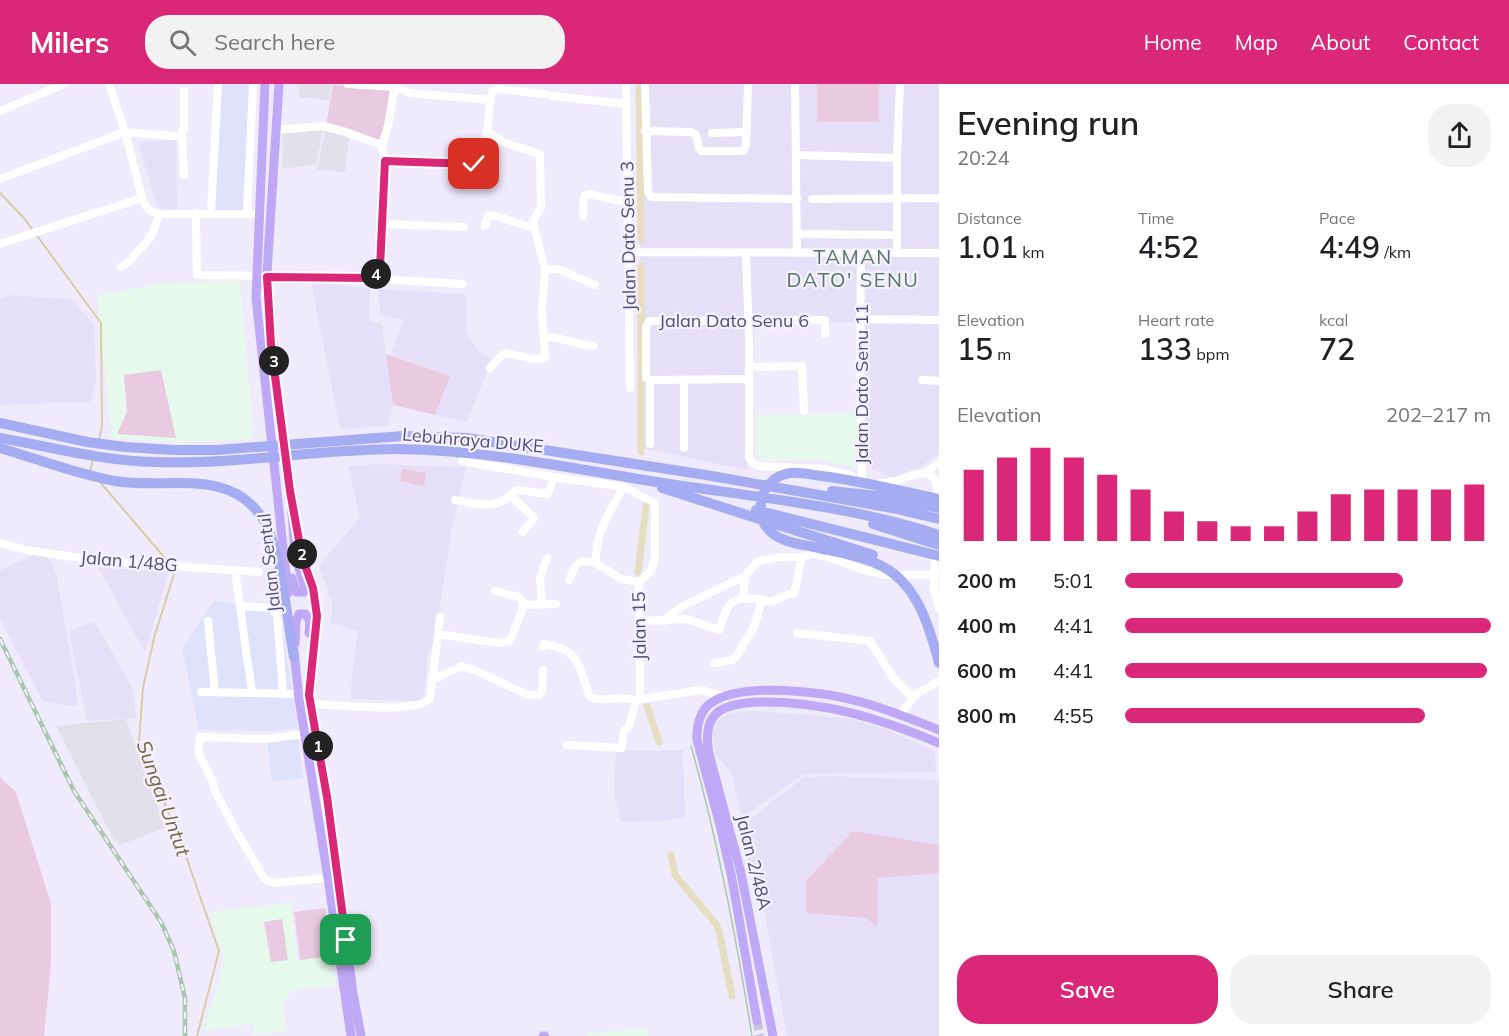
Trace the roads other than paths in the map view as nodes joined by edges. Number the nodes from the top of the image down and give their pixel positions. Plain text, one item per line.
1 (64, 84) edge
2 (109, 84) edge
3 (218, 84) edge
4 (253, 84) edge
5 (265, 84) edge
6 (279, 84) edge
7 (348, 84) edge
8 (626, 84) edge
9 (645, 84) edge
10 (748, 84) edge
11 (795, 84) edge
12 (899, 84) edge
13 (395, 85) edge
14 (411, 88) edge
15 (184, 91) dead end
16 (490, 100) junction
17 (626, 104) junction
18 (0, 111) edge
19 (276, 130) junction
20 (487, 131) junction
21 (645, 131) junction
22 (125, 132) junction
23 (183, 132) junction
24 (747, 132) junction
25 (712, 133) dead end
26 (382, 145) junction
27 (250, 146) junction
28 (263, 146) junction
29 (796, 155) junction
30 (897, 158) junction
31 (385, 161) junction
32 (184, 175) dead end
33 (0, 179) edge
34 (142, 198) junction
35 (939, 198) edge
36 (796, 199) junction
37 (812, 199) dead end
38 (897, 199) junction
39 (626, 202) junction
40 (196, 213) junction
41 (211, 213) junction
42 (247, 213) junction
43 (159, 214) junction
44 (259, 214) junction
45 (583, 216) dead end
46 (381, 224) junction
47 (485, 226) dead end
48 (464, 227) dead end
49 (534, 228) junction
50 (797, 234) junction
51 (897, 235) junction
52 (0, 244) edge
53 (628, 252) junction
54 (797, 253) junction
55 (897, 253) junction
56 (939, 253) edge
57 (746, 254) junction
58 (861, 254) junction
59 (121, 267) dead end
60 (545, 269) junction
61 (256, 277) junction
62 (267, 277) junction
63 (373, 278) junction
64 (462, 284) dead end
65 (595, 285) dead end
66 (860, 319) junction
67 (748, 320) junction
68 (939, 320) edge
69 (825, 334) dead end
70 (545, 336) junction
71 (593, 346) dead end
72 (749, 367) junction
73 (490, 368) dead end
74 (749, 379) junction
75 (650, 380) junction
76 (684, 380) junction
77 (922, 380) dead end
78 (939, 381) edge
79 (630, 388) dead end
80 (804, 411) dead end
81 (0, 423) edge
82 (0, 438) edge
83 (650, 444) dead end
84 (0, 448) edge
85 (684, 448) dead end
86 (464, 457) junction
87 (939, 463) edge
88 (924, 473) junction
89 (554, 477) junction
90 (862, 478) junction
91 (623, 482) junction
92 (278, 493) junction
93 (938, 493) edge
94 (510, 495) junction
95 (843, 495) junction
96 (291, 496) junction
97 (455, 500) dead end
98 (939, 508) edge
99 (842, 514) junction
100 (939, 519) edge
101 (523, 532) dead end
102 (939, 535) edge
103 (0, 543) edge
104 (938, 550) edge
105 (802, 557) junction
106 (547, 558) dead end
107 (596, 563) junction
108 (235, 570) junction
109 (259, 572) dead end
110 (933, 575) junction
111 (745, 576) junction
112 (569, 580) dead end
113 (639, 582) junction
114 (495, 591) dead end
115 (743, 598) junction
116 (762, 600) junction
117 (542, 604) junction
118 (556, 604) dead end
119 (524, 605) junction
120 (240, 606) junction
121 (939, 609) edge
122 (440, 617) dead end
123 (208, 621) dead end
124 (639, 621) junction
125 (664, 621) junction
126 (797, 633) dead end
127 (438, 634) junction
128 (939, 636) edge
129 (543, 647) dead end
130 (294, 657) junction
131 (714, 663) dead end
132 (939, 663) edge
133 (543, 670) dead end
134 (432, 677) junction
135 (939, 681) edge
136 (701, 690) junction
137 (201, 692) dead end
138 (215, 692) junction
139 (252, 693) junction
140 (283, 693) junction
141 (306, 698) junction
142 (913, 698) junction
143 (637, 700) junction
144 (725, 701) junction
145 (710, 703) junction
146 (716, 713) junction
147 (900, 715) junction
148 (939, 730) edge
149 (304, 734) junction
150 (939, 743) edge
151 (567, 745) dead end
152 (328, 878) junction
153 (757, 1021) tunnel mouth
154 (351, 1036) edge
155 (361, 1036) edge
156 (772, 1036) edge

1 - 18 street
2 - 22 street
3 - 41 street
4 - 27 street
5 - 28 main road, Jalan Sentul
6 - 19 main road, Jalan Sentul
7 - 13 street
8 - 17 street, Jalan Dato Senu 3
9 - 21 street
10 - 24 street
11 - 29 street
12 - 30 street
13 - 14 street
13 - 26 street
14 - 16 street
15 - 23 street
16 - 17 street
16 - 20 street
17 - 39 street, Jalan Dato Senu 3
19 - 26 street
19 - 62 main road, Jalan Sentul
20 - 31 street
20 - 49 street
21 - 24 street
21 - 36 street
22 - 23 street
22 - 33 street
22 - 34 street
23 - 32 street
24 - 25 street
26 - 31 street
27 - 28 street
27 - 42 street
28 - 44 main road, Jalan Sentul
29 - 30 street
29 - 36 street
30 - 38 street
31 - 46 street
34 - 43 street
34 - 52 street
35 - 38 street
36 - 50 street
37 - 38 street
38 - 51 street
39 - 45 street
39 - 53 street, Jalan Dato Senu 3
40 - 41 street
40 - 43 street
40 - 61 street
41 - 42 street
42 - 44 street
43 - 59 street
44 - 61 main road, Jalan Sentul
46 - 48 street
46 - 63 street
47 - 49 street
49 - 60 street
50 - 51 street
50 - 54 street
51 - 55 street
53 - 57 street
53 - 79 street, Jalan Dato Senu 3
54 - 57 street
54 - 58 street
55 - 56 street
55 - 58 street
57 - 67 street
58 - 66 street, Jalan Dato Senu 11
60 - 65 street
60 - 70 street
61 - 62 street
61 - 92 main road, Jalan Sentul
62 - 63 street
62 - 96 main road, Jalan Sentul
63 - 64 street
66 - 68 street
66 - 90 street, Jalan Dato Senu 11
67 - 69 street, Jalan Dato Senu 6
67 - 72 street
67 - 75 street, Jalan Dato Senu 6
70 - 71 street
70 - 73 street
72 - 74 street
72 - 80 street
74 - 76 street
74 - 90 street
75 - 76 street
75 - 83 street, Jalan Dato Senu 6
76 - 85 street
77 - 78 street
81 - 95 highway, Lebuhraya DUKE
82 - 86 highway, Lebuhraya DUKE
84 - 130 highway
86 - 89 street
86 - 91 highway, Lebuhraya DUKE
87 - 88 street
88 - 90 street
88 - 93 street
89 - 91 street
89 - 94 street
91 - 99 highway, Lebuhraya DUKE
91 - 104 highway
91 - 107 street
91 - 113 street, Jalan 15
91 - 128 highway
92 - 96 main road
92 - 130 main road, Jalan Sentul
93 - 132 highway
94 - 97 street
94 - 101 street
95 - 98 highway
95 - 100 highway, Lebuhraya DUKE
96 - 141 main road, Jalan Sentul
99 - 102 highway, Lebuhraya DUKE
99 - 104 highway
103 - 108 street, Jalan 1/48G
104 - 110 street
105 - 110 street
105 - 111 street
105 - 116 street
106 - 117 street
107 - 112 street
107 - 113 street
108 - 109 street, Jalan 1/48G
108 - 120 street
110 - 121 street
111 - 115 street
111 - 125 street
113 - 124 street, Jalan 15
114 - 119 street
115 - 116 street
115 - 125 street
116 - 131 street
117 - 118 street
117 - 119 street
119 - 127 street
120 - 139 street
120 - 140 street
122 - 127 street
123 - 138 street
124 - 125 street
124 - 143 street, Jalan 15
126 - 142 street
127 - 134 street
129 - 143 street
130 - 141 main road, Jalan Sentul
130 - 141 main road
133 - 134 street
134 - 141 street
135 - 142 street
136 - 143 street
136 - 144 street
136 - 145 street
137 - 138 street
138 - 139 street
139 - 140 street
140 - 141 street
141 - 149 main road, Jalan Sentul
141 - 155 main road, Jalan Sentul
142 - 147 street
143 - 151 street, Jalan 15
144 - 145 main road
144 - 146 main road
144 - 147 main road
144 - 150 main road
145 - 146 street
145 - 153 main road, Jalan 2/48A
146 - 156 main road, Jalan 2/48A
147 - 148 main road
149 - 152 main road, Jalan Sentul
149 - 152 street
152 - 154 main road, Jalan Sentul

